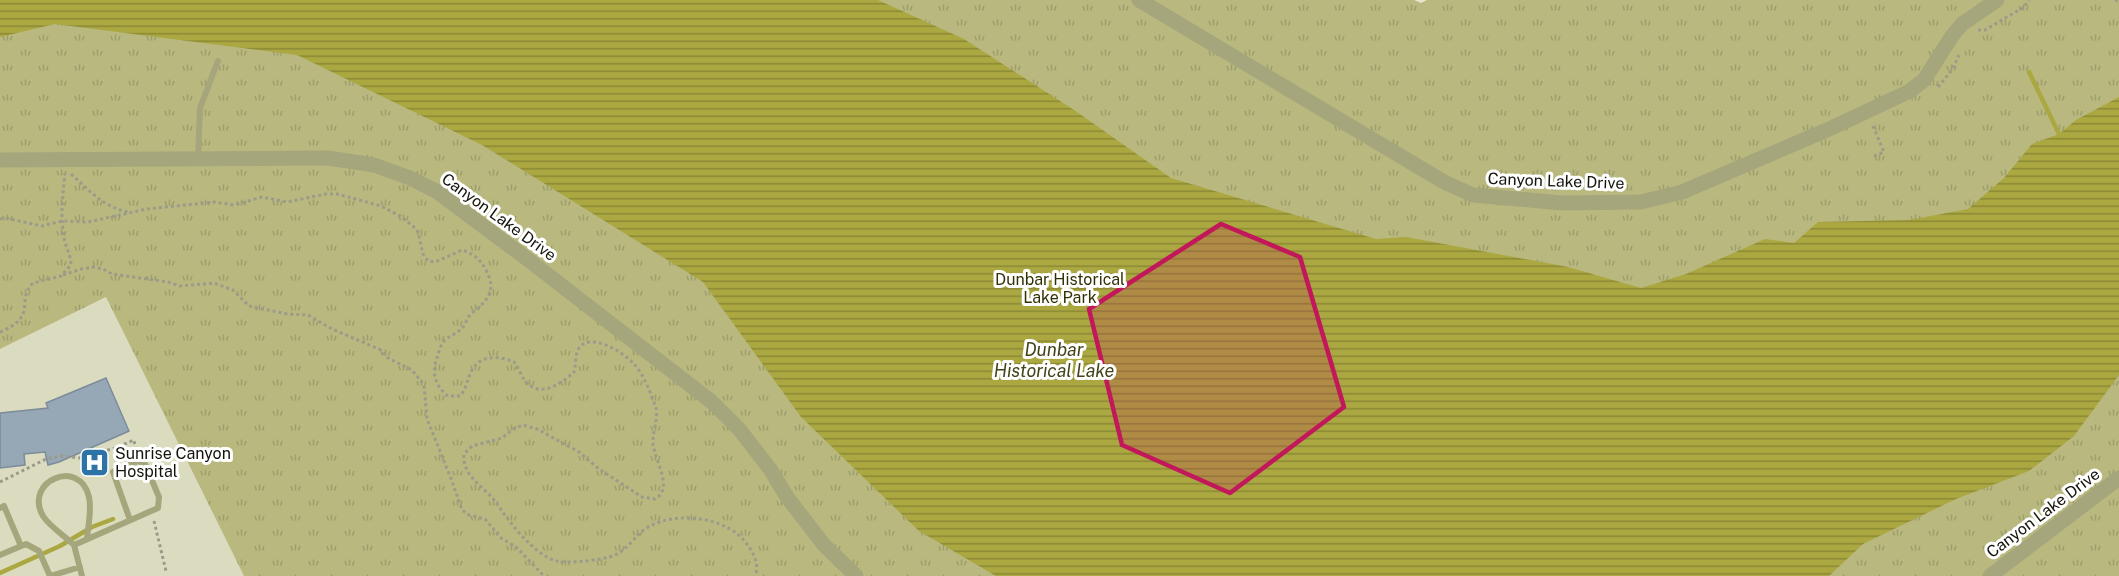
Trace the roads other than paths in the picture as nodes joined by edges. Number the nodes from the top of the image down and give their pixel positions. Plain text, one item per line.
1 (1139, 0) edge
2 (1997, 0) edge
3 (218, 61) dead end
4 (198, 158) junction
5 (0, 160) edge
6 (2119, 478) edge
7 (0, 508) edge
8 (130, 520) junction
9 (87, 539) junction
10 (74, 545) junction
11 (21, 546) junction
12 (0, 555) edge
13 (80, 567) junction
14 (50, 576) edge
15 (82, 576) edge
16 (856, 576) edge
17 (1990, 576) edge

1 - 2 street, Canyon Lake Drive
3 - 4 lane
4 - 5 street, Canyon Lake Drive
4 - 16 street, Canyon Lake Drive
6 - 17 street, Canyon Lake Drive
7 - 11 lane
8 - 8 lane
8 - 9 lane
9 - 10 lane
9 - 10 lane
10 - 13 lane
11 - 12 lane
11 - 14 lane
13 - 14 lane
13 - 15 lane

